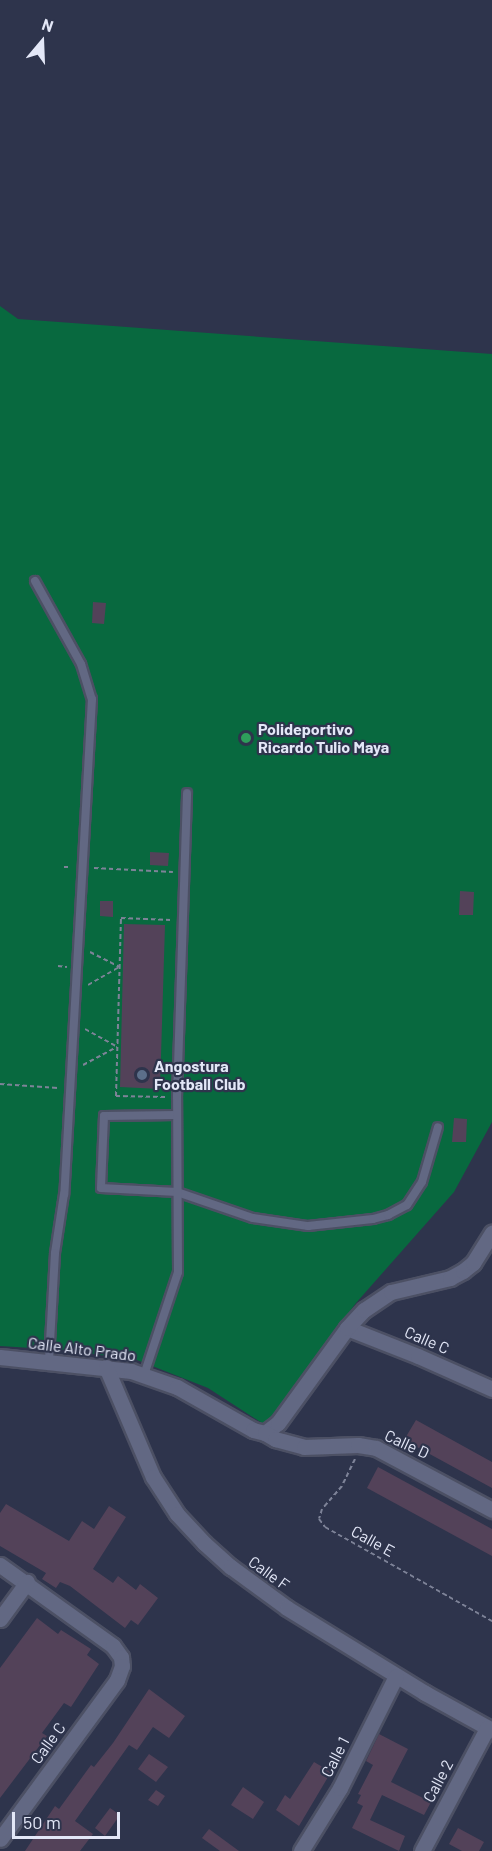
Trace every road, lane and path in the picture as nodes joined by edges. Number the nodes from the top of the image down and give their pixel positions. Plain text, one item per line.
1 (35, 581) dead end
2 (187, 794) dead end
3 (64, 867) dead end
4 (82, 867) junction
5 (184, 872) junction
6 (183, 920) junction
7 (86, 950) dead end
8 (120, 967) junction
9 (83, 987) dead end
10 (81, 1027) dead end
11 (117, 1047) junction
12 (78, 1068) dead end
13 (0, 1084) edge
14 (70, 1089) junction
15 (177, 1097) junction
16 (177, 1115) junction
17 (438, 1127) dead end
18 (177, 1192) junction
19 (492, 1233) edge
20 (487, 1251) edge
21 (347, 1328) junction
22 (0, 1357) edge
23 (49, 1362) junction
24 (106, 1367) junction
25 (144, 1375) junction
26 (492, 1389) edge
27 (259, 1432) junction
28 (358, 1445) junction
29 (492, 1509) edge
30 (0, 1565) edge
31 (27, 1582) junction
32 (0, 1619) edge
33 (492, 1621) edge
34 (396, 1676) junction
35 (489, 1729) edge
36 (0, 1839) edge
37 (301, 1851) edge
38 (422, 1851) edge

1 - 4 lane
2 - 5 lane
3 - 4 path
4 - 5 path
4 - 14 lane
5 - 6 lane
6 - 8 path
6 - 15 lane
7 - 8 path
8 - 9 path
8 - 11 path
10 - 11 path
11 - 12 path
11 - 15 path
13 - 14 path
14 - 23 lane
15 - 16 lane
16 - 18 lane
16 - 18 lane
17 - 18 lane
18 - 25 lane
19 - 20 street
20 - 21 street
21 - 26 street, Calle C
21 - 27 street
22 - 23 street, Calle Alto Prado
23 - 24 street, Calle Alto Prado
24 - 25 street, Calle Alto Prado
24 - 34 street, Calle F
25 - 27 street, Calle Alto Prado
27 - 28 street, Calle D
28 - 29 street, Calle D
28 - 33 path, Calle E
30 - 31 street
31 - 32 street
31 - 36 street, Calle C
34 - 35 street, Calle F
34 - 37 street, Calle 1
35 - 38 street, Calle 2

